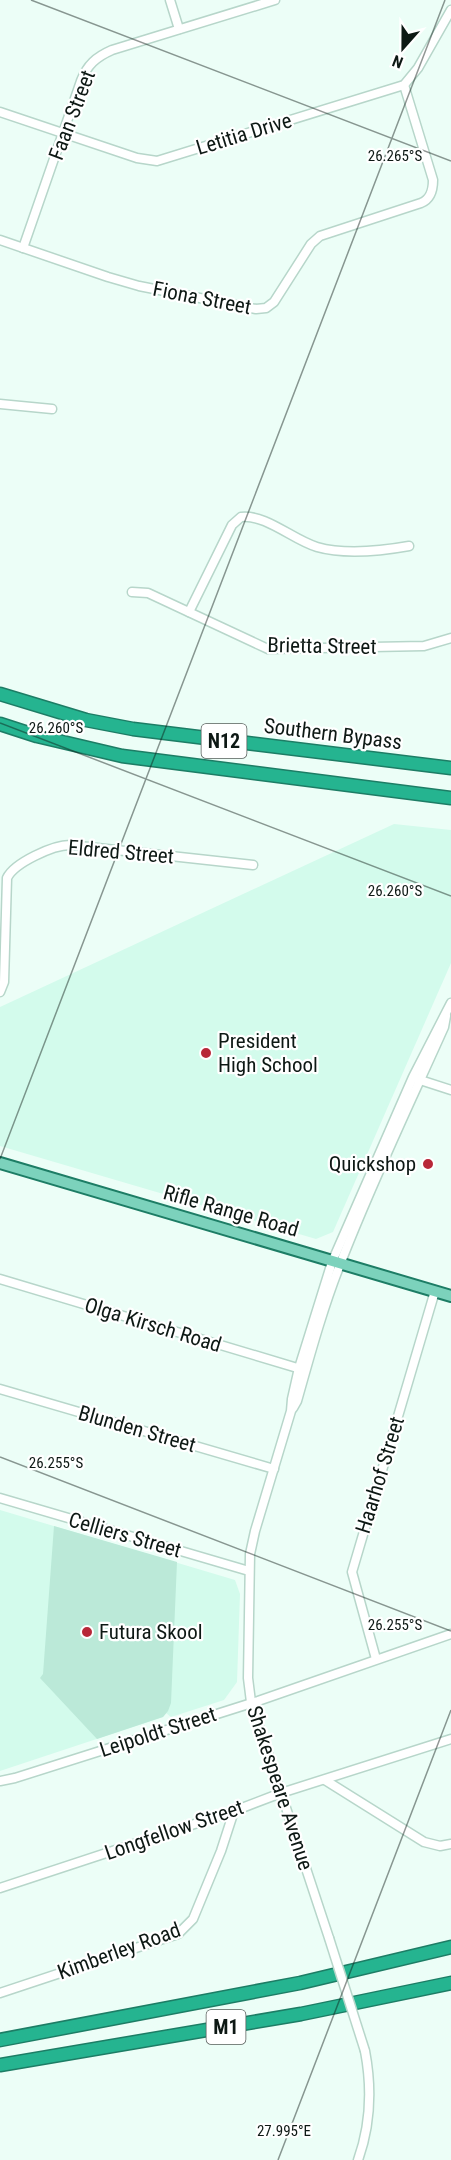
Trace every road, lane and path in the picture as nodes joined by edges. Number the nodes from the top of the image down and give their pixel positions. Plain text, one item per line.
1 (170, 0) edge
2 (275, 0) edge
3 (451, 10) edge
4 (179, 29) junction
5 (404, 85) junction
6 (0, 112) edge
7 (64, 133) junction
8 (0, 240) edge
9 (23, 248) junction
10 (0, 404) edge
11 (52, 408) dead end
12 (409, 546) dead end
13 (132, 592) dead end
14 (189, 612) junction
15 (451, 638) edge
16 (4, 695) edge
17 (0, 724) edge
18 (451, 768) edge
19 (451, 798) edge
20 (253, 865) dead end
21 (0, 867) edge
22 (9, 874) junction
23 (0, 992) edge
24 (451, 1003) edge
25 (417, 1078) junction
26 (451, 1090) edge
27 (0, 1163) edge
28 (336, 1263) junction
29 (0, 1279) edge
30 (435, 1291) junction
31 (451, 1296) edge
32 (303, 1369) junction
33 (0, 1389) edge
34 (273, 1469) junction
35 (0, 1498) edge
36 (249, 1571) junction
37 (451, 1634) edge
38 (376, 1659) junction
39 (251, 1702) junction
40 (451, 1739) edge
41 (325, 1780) junction
42 (0, 1781) edge
43 (281, 1793) junction
44 (234, 1811) junction
45 (451, 1844) edge
46 (0, 1888) edge
47 (451, 1947) edge
48 (451, 1983) edge
49 (0, 1993) edge
50 (0, 2040) edge
51 (0, 2065) edge
52 (358, 2160) edge

1 - 4 street
2 - 4 street, Faan Street
3 - 5 street
4 - 7 street, Faan Street
5 - 7 street, Letitia Drive
5 - 9 street, Fiona Street
6 - 7 street, Letitia Drive
7 - 9 street, Faan Street
8 - 9 street, Fiona Street
10 - 11 street
12 - 14 street
13 - 14 street, Brietta Street
14 - 15 street, Brietta Street
16 - 18 highway, Southern Bypass / N12
17 - 19 highway, N12
20 - 22 street, Eldred Street
21 - 22 street
22 - 23 street
24 - 25 street, Shakespeare Avenue
25 - 26 street
25 - 28 street, Shakespeare Avenue
27 - 28 main road, Rifle Range Road
28 - 30 main road, Rifle Range Road
28 - 32 street, Shakespeare Avenue
29 - 32 street, Olga Kirsch Road
30 - 31 main road, Rifle Range Road
30 - 38 street, Haarhof Street
32 - 34 street, Shakespeare Avenue
33 - 34 street, Blunden Street
34 - 36 street, Shakespeare Avenue
35 - 36 street, Celliers Street
36 - 39 street, Shakespeare Avenue
37 - 38 street, Leipoldt Street
38 - 39 street, Leipoldt Street
39 - 42 street, Leipoldt Street
39 - 43 street, Shakespeare Avenue
40 - 41 street, Longfellow Street
41 - 43 street, Longfellow Street
41 - 45 street
43 - 44 street, Longfellow Street
43 - 52 street, Shakespeare Avenue, bridge
44 - 46 street, Longfellow Street
44 - 49 street, Kimberley Road
47 - 50 highway, M1
48 - 51 highway, M1

